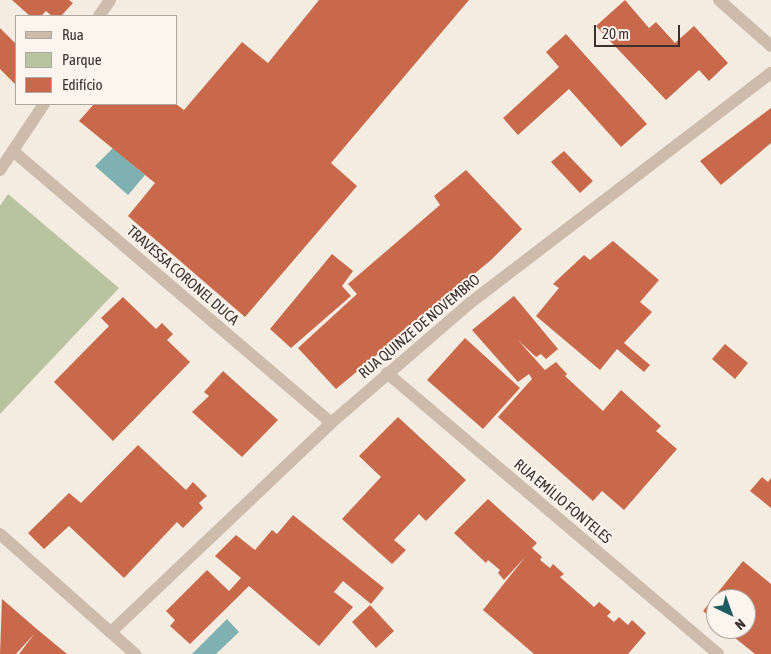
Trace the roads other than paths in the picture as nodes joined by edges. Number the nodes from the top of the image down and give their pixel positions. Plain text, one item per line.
1 (110, 0) edge
2 (719, 0) edge
3 (101, 15) edge
4 (771, 46) edge
5 (771, 73) edge
6 (43, 105) edge
7 (13, 151) junction
8 (0, 170) edge
9 (387, 373) junction
10 (332, 423) junction
11 (0, 534) edge
12 (111, 632) junction
13 (135, 654) edge
14 (718, 654) edge

1 - 3 street
2 - 4 street
5 - 9 street, RUA QUINZE DE NOVEMBRO
6 - 7 street
7 - 8 street
7 - 10 street, TRAVESSA CORONEL DUCA
9 - 10 street, RUA QUINZE DE NOVEMBRO
9 - 14 street, RUA EMÍLIO FONTELES
10 - 12 street, RUA QUINZE DE NOVEMBRO
11 - 12 street
12 - 13 street

